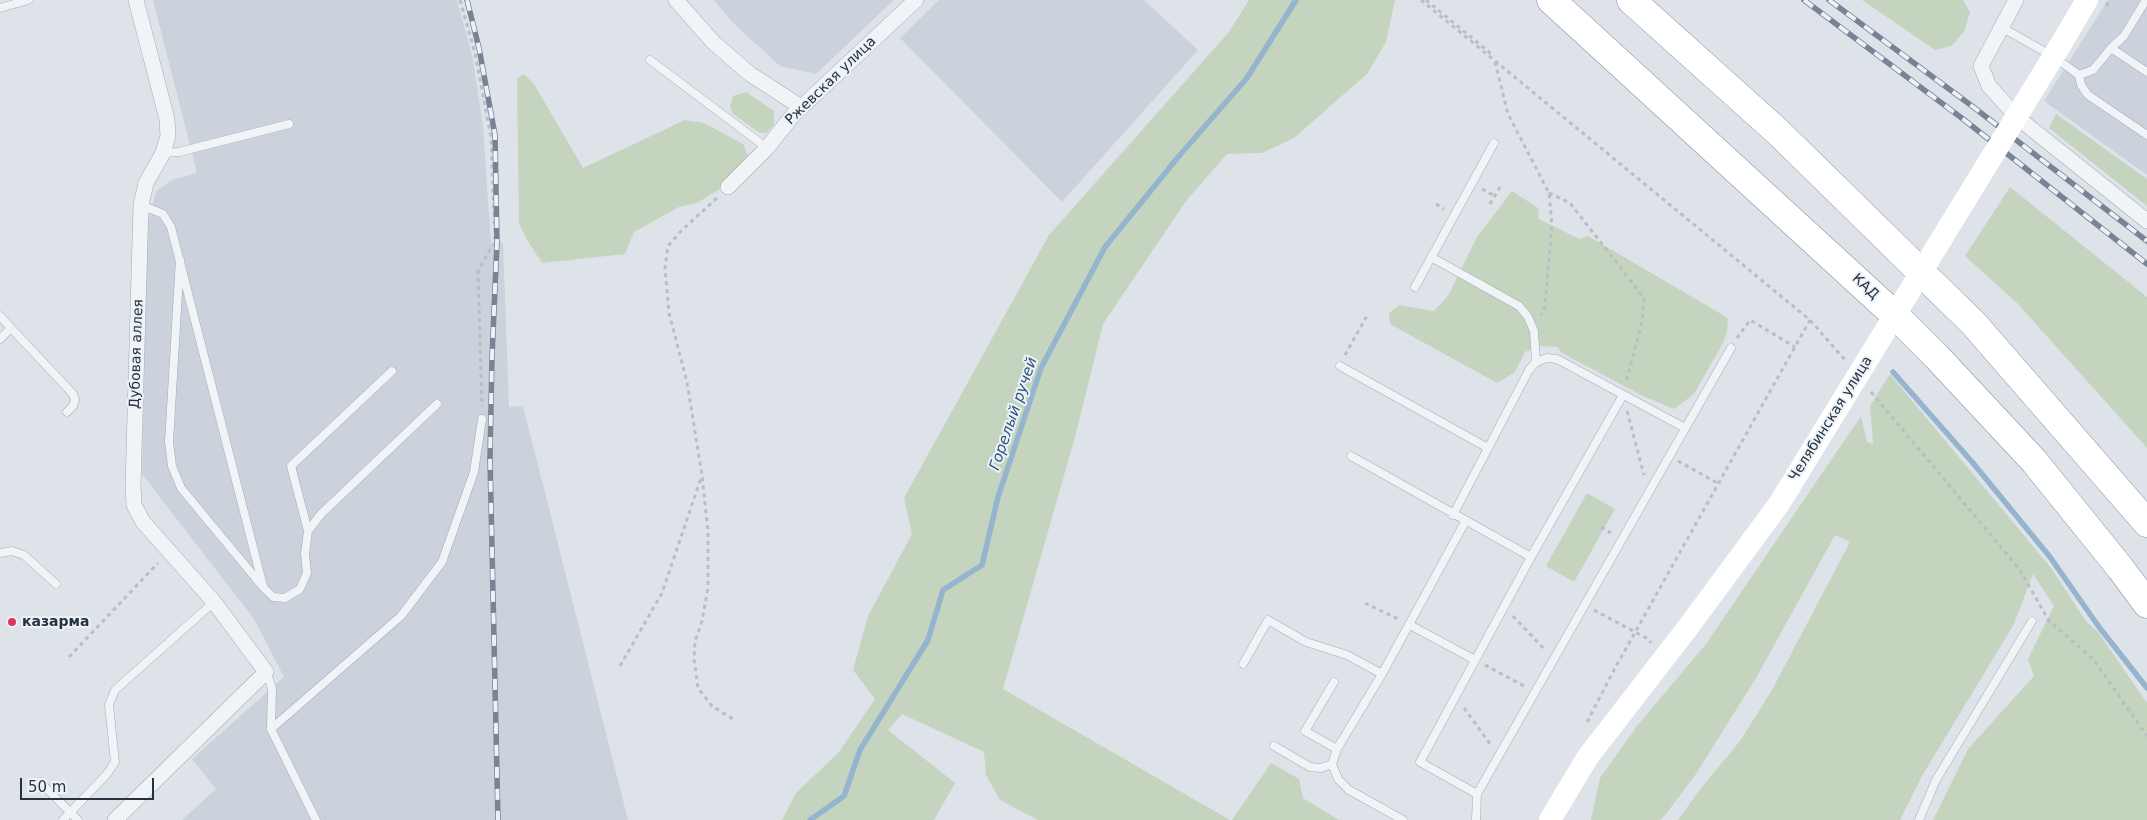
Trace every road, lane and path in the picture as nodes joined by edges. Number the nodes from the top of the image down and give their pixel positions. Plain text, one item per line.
1 (28, 0) edge
2 (136, 0) edge
3 (460, 0) edge
4 (676, 0) edge
5 (916, 0) edge
6 (1421, 0) edge
7 (1426, 0) edge
8 (1551, 0) edge
9 (1631, 0) edge
10 (2016, 0) edge
11 (2087, 0) edge
12 (2146, 0) edge
13 (0, 8) edge
14 (2001, 27) junction
15 (2111, 48) junction
16 (2058, 51) junction
17 (650, 60) dead end
18 (1494, 60) junction
19 (2147, 72) edge
20 (2079, 75) junction
21 (801, 107) junction
22 (2018, 118) junction
23 (289, 124) dead end
24 (2147, 135) edge
25 (1494, 143) dead end
26 (767, 148) junction
27 (163, 153) junction
28 (728, 187) joint
29 (1500, 187) dead end
30 (1484, 190) dead end
31 (1548, 193) junction
32 (1495, 196) junction
33 (1436, 204) dead end
34 (1490, 204) dead end
35 (141, 205) junction
36 (1448, 211) dead end
37 (2147, 220) edge
38 (1431, 258) junction
39 (180, 260) junction
40 (1415, 287) dead end
41 (1368, 314) dead end
42 (0, 316) edge
43 (1810, 320) junction
44 (11, 328) junction
45 (1534, 331) junction
46 (0, 339) edge
47 (1794, 347) junction
48 (1731, 348) joint
49 (1536, 362) junction
50 (1340, 366) joint
51 (1850, 366) dead end
52 (392, 371) dead end
53 (1868, 388) dead end
54 (1623, 395) junction
55 (437, 404) dead end
56 (67, 412) dead end
57 (482, 418) joint
58 (1685, 428) junction
59 (1488, 448) junction
60 (1351, 456) dead end
61 (1669, 456) junction
62 (702, 475) junction
63 (1719, 484) junction
64 (1648, 493) junction
65 (1453, 515) junction
66 (1465, 522) junction
67 (2147, 523) edge
68 (308, 531) junction
69 (0, 552) edge
70 (169, 552) junction
71 (1531, 558) junction
72 (56, 584) dead end
73 (263, 588) junction
74 (214, 602) junction
75 (1365, 603) dead end
76 (1585, 604) junction
77 (2147, 604) edge
78 (1504, 606) junction
79 (2032, 621) dead end
80 (1410, 625) junction
81 (1635, 633) junction
82 (1655, 648) dead end
83 (69, 658) dead end
84 (1554, 659) junction
85 (1475, 660) junction
86 (1243, 664) dead end
87 (620, 666) dead end
88 (266, 672) junction
89 (1382, 674) junction
90 (1334, 682) dead end
91 (1535, 692) junction
92 (1456, 696) junction
93 (736, 721) dead end
94 (1585, 727) dead end
95 (271, 729) junction
96 (2147, 736) edge
97 (1274, 746) dead end
98 (1337, 749) junction
99 (1499, 756) junction
100 (1332, 764) junction
101 (40, 782) dead end
102 (1477, 794) junction
103 (70, 812) junction
104 (63, 820) edge
105 (78, 820) edge
106 (115, 820) edge
107 (316, 820) edge
108 (1403, 820) edge
109 (1476, 820) edge
110 (1550, 820) edge
111 (1919, 820) edge

1 - 13 lane
2 - 27 street, Дубовая аллея
3 - 57 path
4 - 21 street
5 - 21 street, Ржевская улица
6 - 18 path
7 - 18 path
8 - 77 highway, КАД
9 - 67 highway
10 - 14 street
11 - 16 street, Челябинская улица
12 - 15 lane
14 - 16 lane
14 - 22 street
15 - 19 lane
15 - 20 lane
16 - 20 lane
16 - 22 lane
16 - 110 street, Челябинская улица, bridge
17 - 26 lane
18 - 31 path
18 - 43 path
20 - 24 lane
21 - 26 street, Ржевская улица
22 - 37 street
23 - 27 lane
25 - 38 lane
26 - 28 street, Ржевская улица
27 - 35 street, Дубовая аллея
28 - 62 path
29 - 32 path
30 - 32 path
31 - 45 path
31 - 54 path
32 - 34 path
33 - 36 path
35 - 39 lane
35 - 70 street, Дубовая аллея
38 - 40 lane
38 - 45 lane
39 - 73 lane
39 - 73 lane
41 - 50 path
42 - 44 lane
43 - 47 path
43 - 51 path
44 - 46 lane
44 - 56 lane
45 - 49 lane
47 - 48 path
47 - 63 path
48 - 58 lane
49 - 54 lane
49 - 59 lane
50 - 59 lane
52 - 68 lane
53 - 96 path
54 - 58 lane
54 - 64 path
54 - 71 lane
55 - 68 lane
57 - 95 lane
58 - 61 lane
59 - 65 lane
60 - 65 lane
61 - 63 path
61 - 64 lane
62 - 87 path
62 - 93 path
63 - 81 path
64 - 76 lane
65 - 66 lane
66 - 71 lane
66 - 80 lane
68 - 73 lane
69 - 72 lane
70 - 74 street, Дубовая аллея
70 - 83 path
71 - 78 lane
74 - 88 street, Дубовая аллея
74 - 103 lane
75 - 80 path
76 - 81 path
76 - 84 lane
78 - 84 path
78 - 85 lane
79 - 111 lane
80 - 85 lane
80 - 89 lane
81 - 82 path
81 - 94 path
84 - 91 lane
85 - 91 path
85 - 92 lane
86 - 89 lane
88 - 95 lane
88 - 106 street
89 - 98 lane
90 - 98 lane
91 - 99 lane
92 - 99 path
92 - 102 lane
95 - 107 lane
97 - 100 lane
98 - 100 lane
99 - 102 lane
100 - 108 lane
101 - 103 lane
102 - 109 lane
103 - 104 lane
103 - 105 lane

